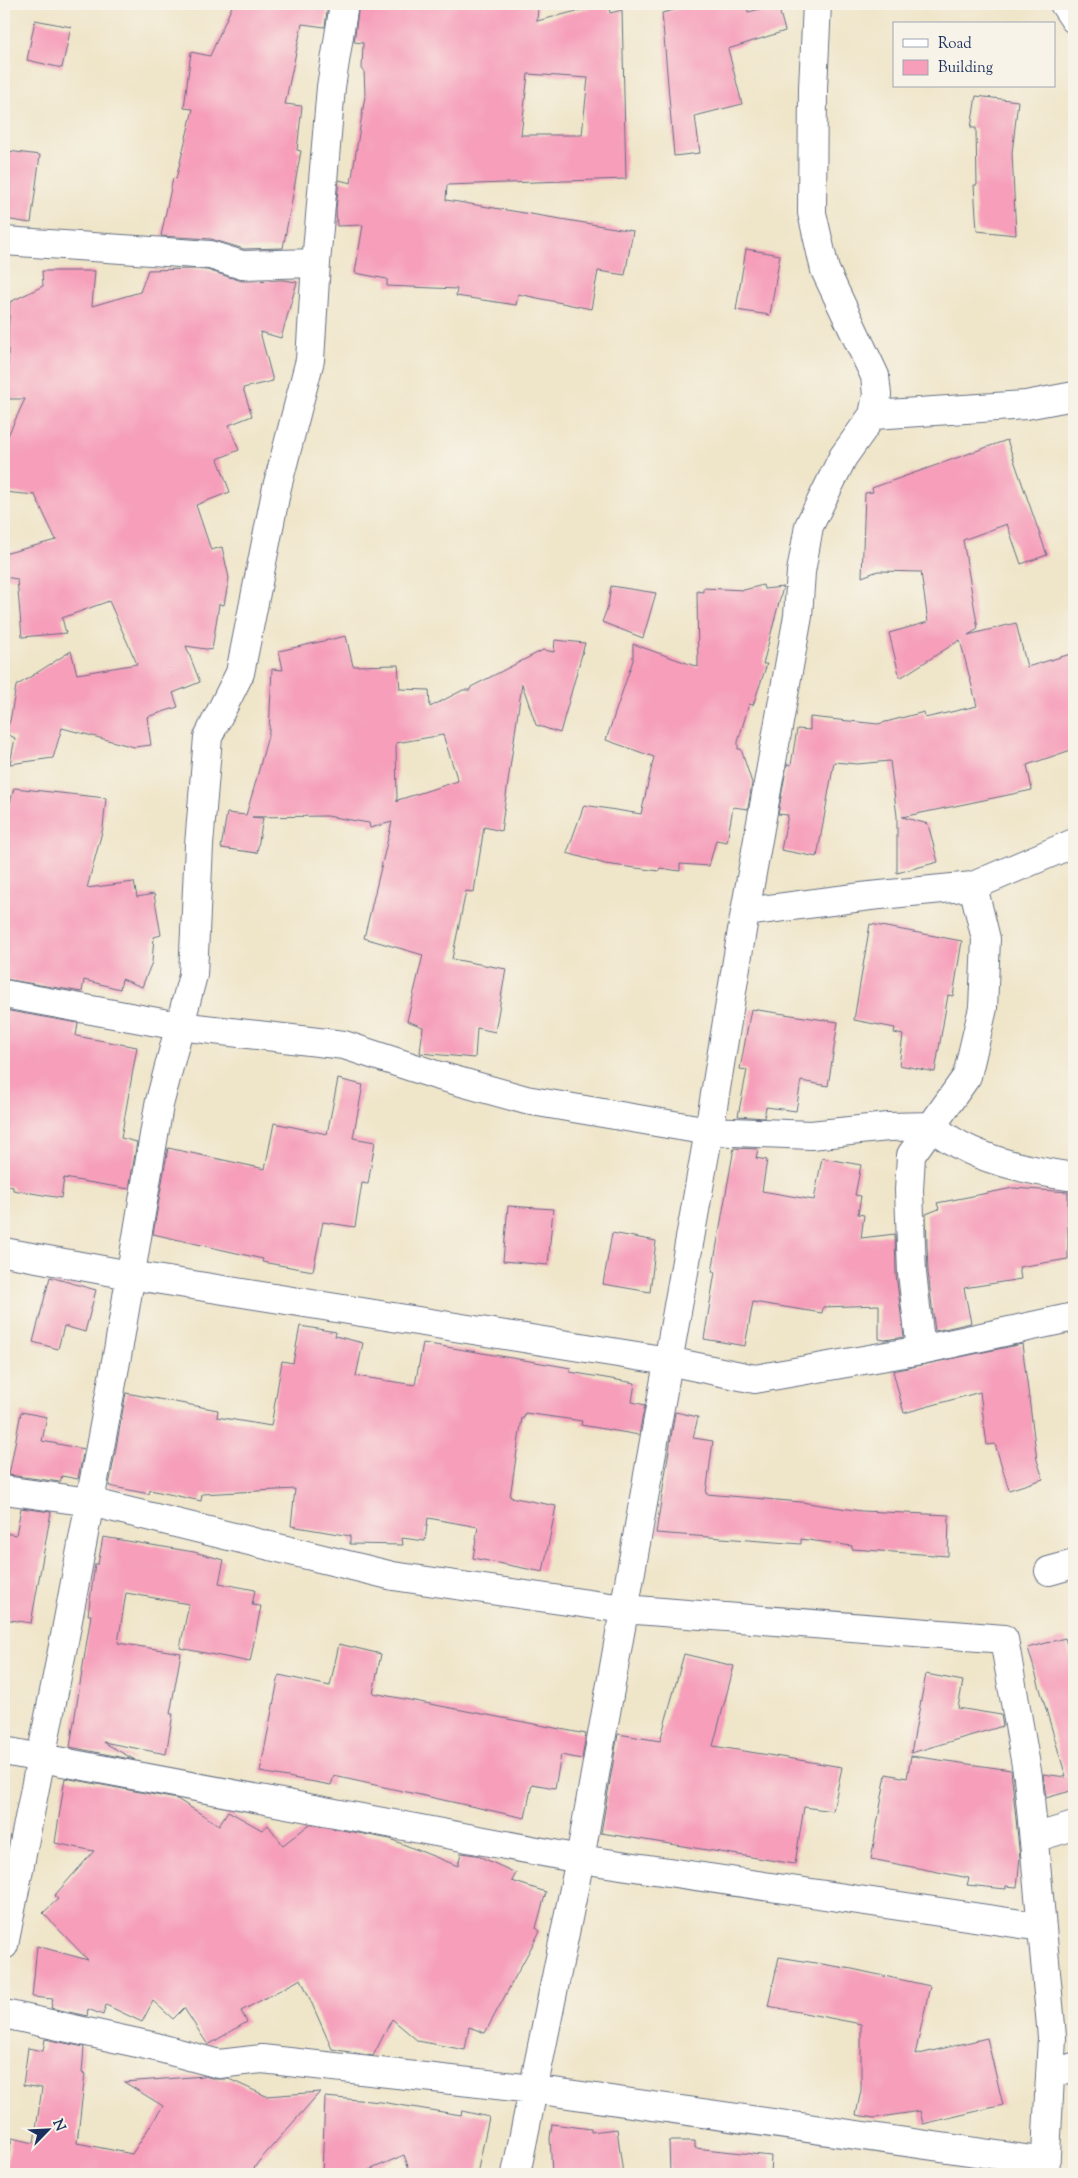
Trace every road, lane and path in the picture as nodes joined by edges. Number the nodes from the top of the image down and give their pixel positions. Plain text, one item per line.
1 (344, 4) edge
2 (817, 4) edge
3 (1064, 4) edge
4 (1074, 19) edge
5 (4, 240) edge
6 (316, 263) junction
7 (1074, 396) edge
8 (873, 415) junction
9 (1074, 843) edge
10 (972, 886) junction
11 (745, 912) junction
12 (4, 994) edge
13 (179, 1026) junction
14 (932, 1126) junction
15 (709, 1131) junction
16 (1074, 1177) edge
17 (4, 1252) edge
18 (130, 1275) junction
19 (1074, 1317) edge
20 (921, 1350) junction
21 (668, 1361) junction
22 (4, 1490) edge
23 (90, 1502) junction
24 (624, 1609) junction
25 (4, 1752) edge
26 (41, 1758) junction
27 (1074, 1826) edge
28 (1034, 1838) junction
29 (580, 1859) junction
30 (1042, 1927) junction
31 (4, 1946) edge
32 (4, 2014) edge
33 (1062, 2070) edge
34 (533, 2090) junction
35 (1046, 2168) edge
36 (516, 2174) edge

1 - 6 street
2 - 8 street
3 - 4 street
5 - 6 street
6 - 13 street
7 - 8 street
8 - 11 street
9 - 10 street
10 - 11 street
10 - 14 street
11 - 15 street
12 - 13 street
13 - 15 street
13 - 18 street
14 - 15 street
14 - 16 street
14 - 20 street
15 - 21 street
17 - 18 street
18 - 21 street
18 - 23 street
19 - 20 street
20 - 21 street
21 - 24 street
22 - 23 street
23 - 24 street
23 - 26 street
24 - 28 street
24 - 29 street
25 - 26 street
26 - 29 street
26 - 31 street
27 - 28 street
28 - 30 street
29 - 30 street
29 - 34 street
30 - 33 street
32 - 34 street
33 - 35 street
34 - 35 street
34 - 36 street

